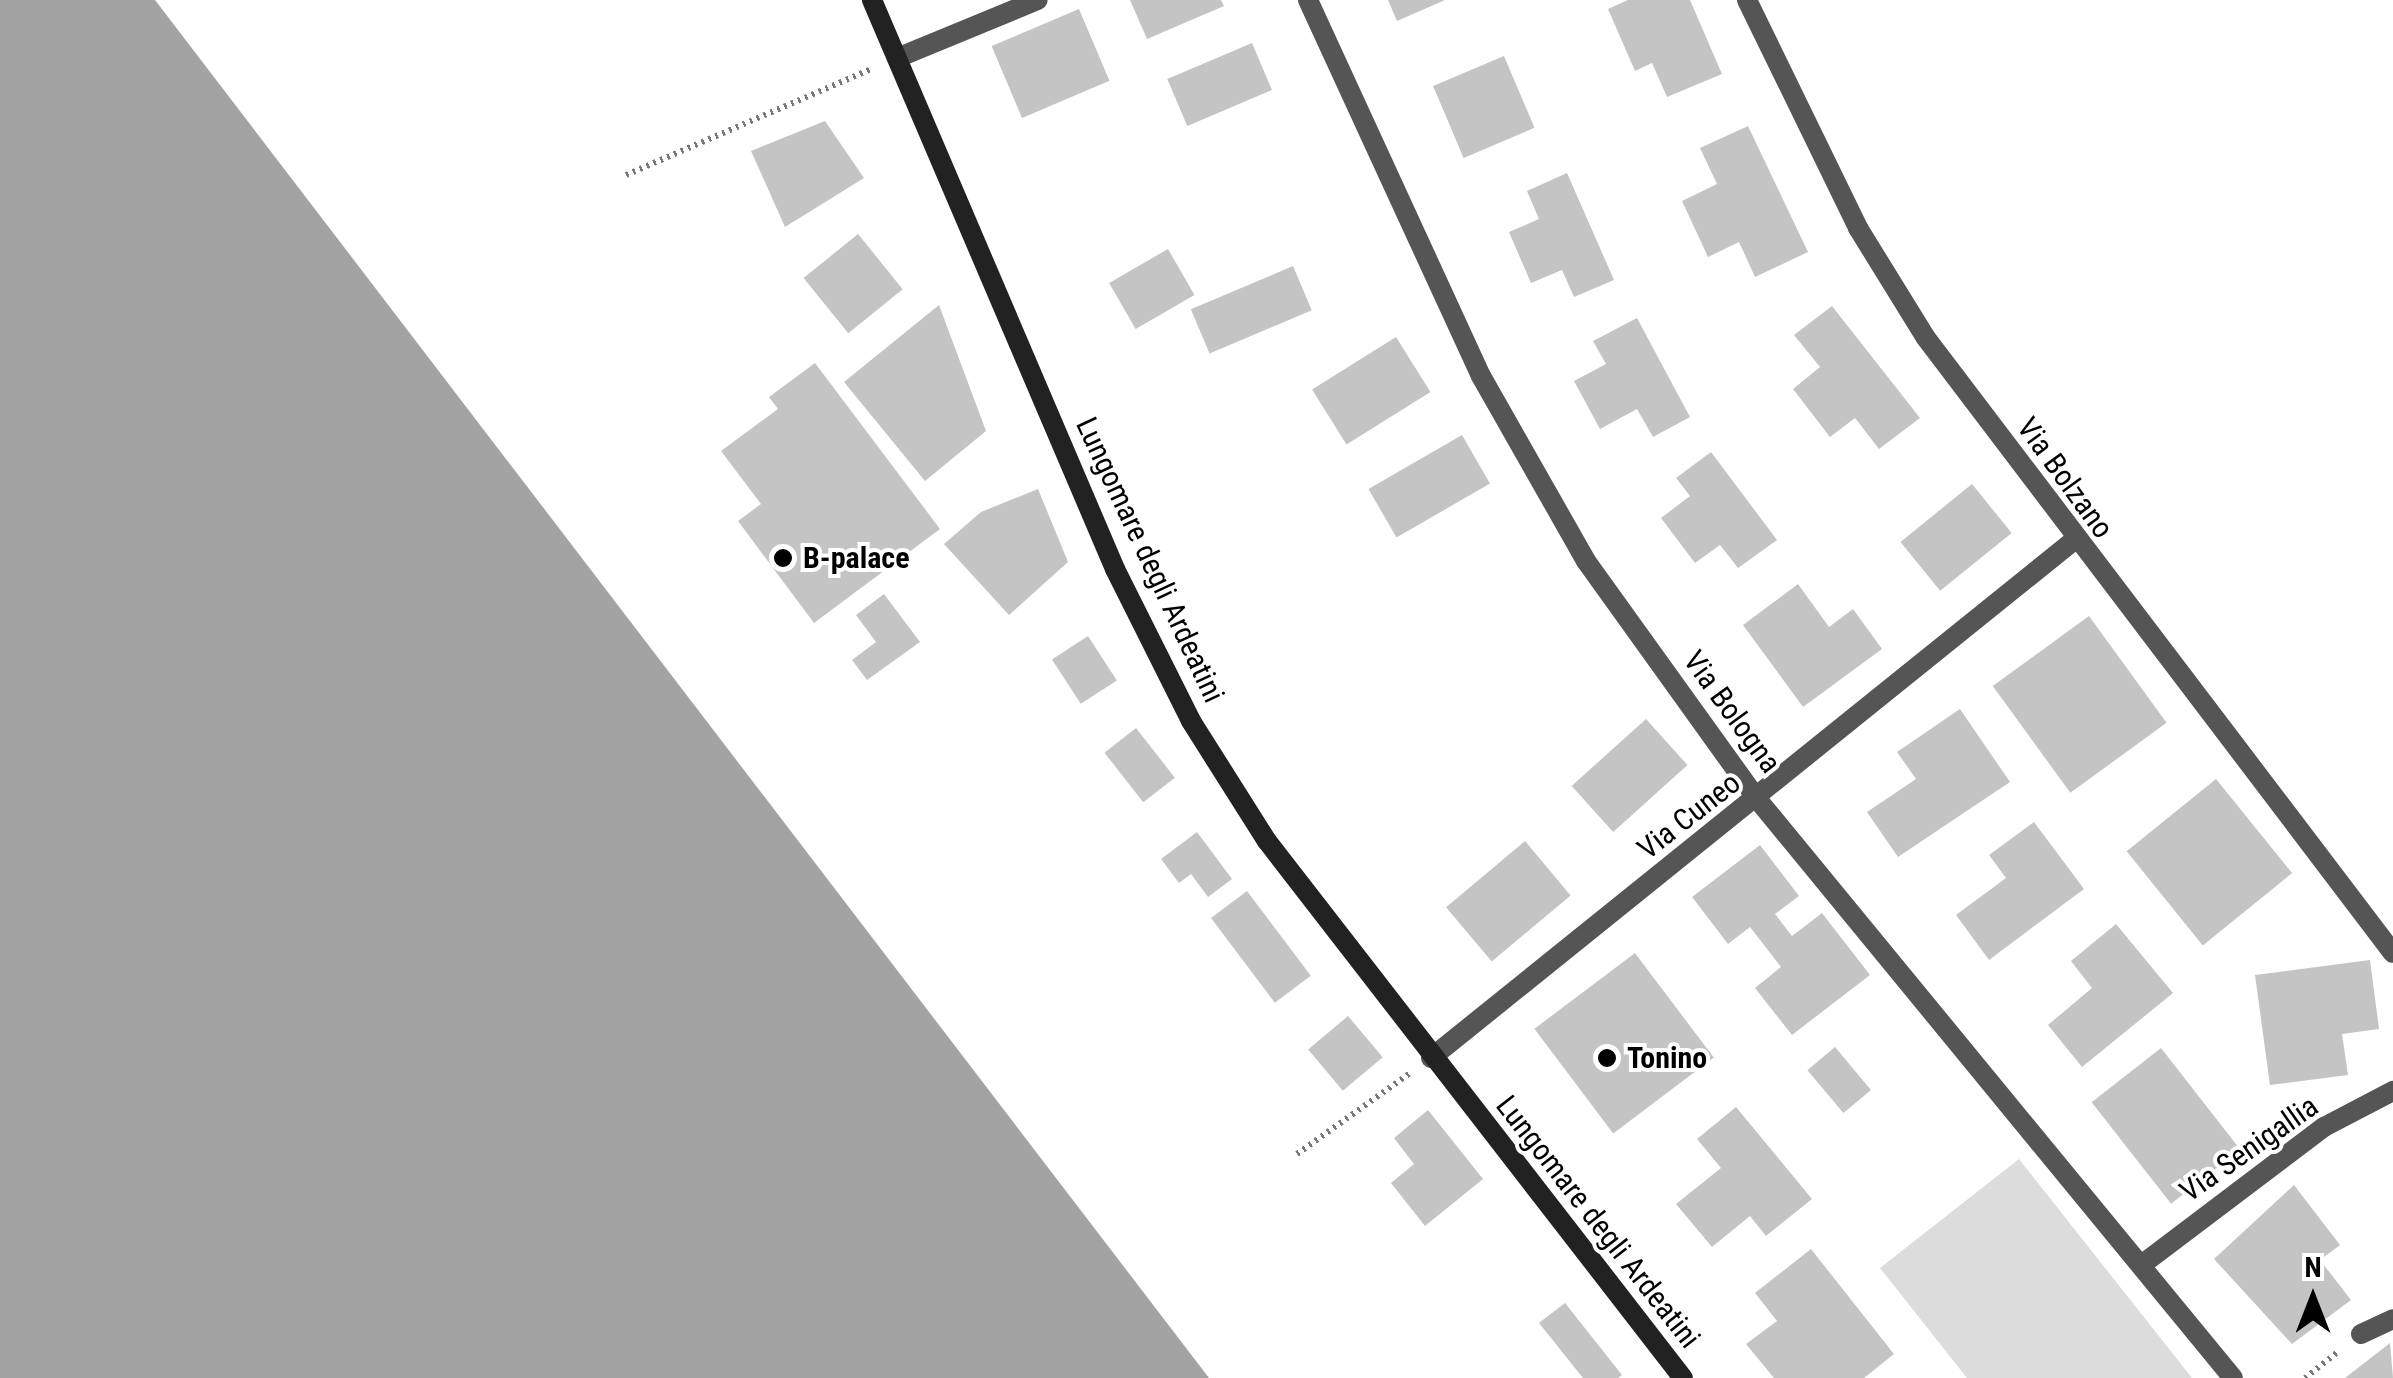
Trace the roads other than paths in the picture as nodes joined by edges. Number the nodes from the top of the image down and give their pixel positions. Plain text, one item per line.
1 (872, 0) edge
2 (1038, 0) edge
3 (1308, 0) edge
4 (1747, 0) edge
5 (897, 58) junction
6 (2073, 542) junction
7 (1758, 800) junction
8 (2393, 953) edge
9 (1431, 1058) junction
10 (2393, 1091) edge
11 (2144, 1263) junction
12 (2393, 1319) edge
13 (2361, 1334) road end
14 (1683, 1378) edge
15 (2234, 1378) edge

1 - 5 main road, Lungomare degli Ardeatini
2 - 5 street
3 - 7 street, Via Bologna
4 - 6 street, Via Bolzano
5 - 9 main road, Lungomare degli Ardeatini
6 - 7 street, Via Cuneo
6 - 8 street, Via Bolzano
7 - 9 street, Via Cuneo
7 - 11 street, Via Bologna
9 - 14 main road, Lungomare degli Ardeatini
10 - 11 street, Via Senigallia
11 - 15 street, Via Bologna
12 - 13 street

